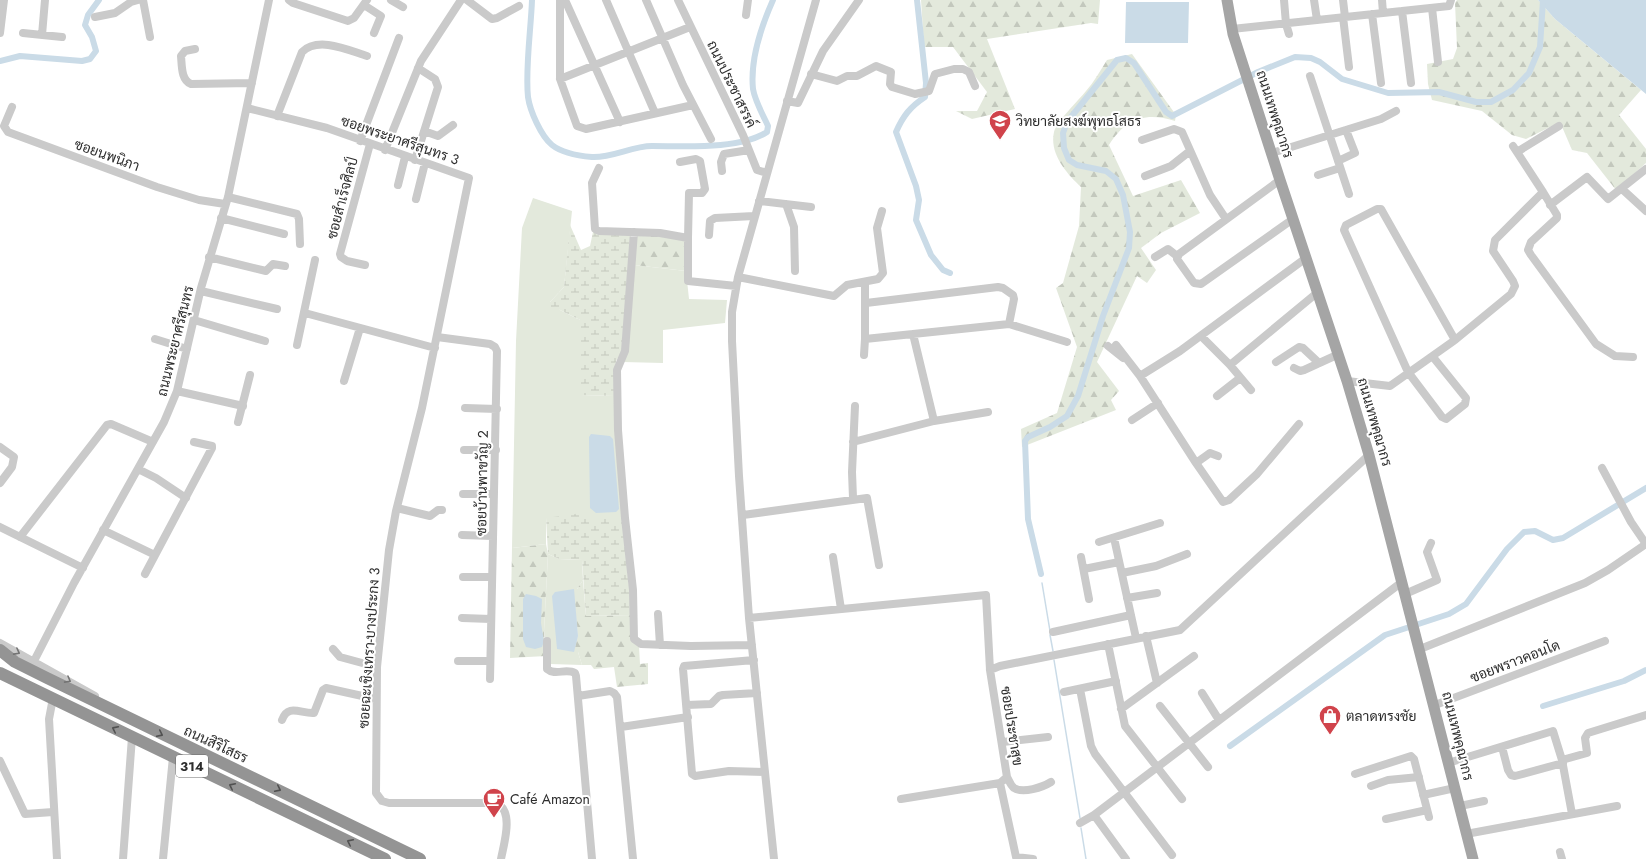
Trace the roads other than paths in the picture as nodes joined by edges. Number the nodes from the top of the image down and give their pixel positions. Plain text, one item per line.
1 (4, 0) edge
2 (45, 0) edge
3 (138, 0) edge
4 (143, 0) edge
5 (269, 0) edge
6 (289, 0) edge
7 (391, 0) edge
8 (461, 0) edge
9 (467, 0) edge
10 (560, 0) edge
11 (565, 0) edge
12 (606, 0) edge
13 (646, 0) edge
14 (678, 0) edge
15 (748, 0) edge
16 (816, 0) edge
17 (859, 0) edge
18 (1227, 0) edge
19 (1284, 0) edge
20 (1314, 0) edge
21 (1343, 0) edge
22 (1382, 0) edge
23 (1416, 0) edge
24 (1451, 0) edge
25 (365, 2) edge
26 (403, 6) dead end
27 (518, 6) dead end
28 (1432, 8) junction
29 (1417, 9) junction
30 (1402, 11) junction
31 (1383, 13) junction
32 (1372, 14) junction
33 (746, 15) dead end
34 (95, 17) dead end
35 (1344, 17) junction
36 (1317, 20) junction
37 (1286, 24) junction
38 (690, 27) junction
39 (1232, 29) junction
40 (0, 33) edge
41 (23, 33) dead end
42 (374, 33) dead end
43 (1289, 34) dead end
44 (42, 35) junction
45 (62, 37) dead end
46 (150, 37) dead end
47 (399, 38) dead end
48 (662, 38) junction
49 (195, 49) dead end
50 (629, 51) junction
51 (367, 56) dead end
52 (1438, 62) dead end
53 (594, 65) junction
54 (1349, 67) dead end
55 (418, 68) junction
56 (811, 74) junction
57 (1310, 76) dead end
58 (560, 79) junction
59 (252, 83) junction
60 (1381, 83) dead end
61 (1411, 83) dead end
62 (975, 86) dead end
63 (787, 101) junction
64 (693, 105) junction
65 (12, 107) dead end
66 (247, 108) junction
67 (1396, 111) dead end
68 (654, 113) junction
69 (277, 116) junction
70 (620, 122) junction
71 (453, 125) dead end
72 (1559, 126) dead end
73 (1346, 130) junction
74 (424, 131) junction
75 (1329, 136) junction
76 (711, 139) dead end
77 (1142, 140) dead end
78 (360, 141) junction
79 (370, 144) junction
80 (749, 149) junction
81 (385, 150) junction
82 (1190, 151) junction
83 (1272, 153) junction
84 (405, 157) junction
85 (415, 160) junction
86 (680, 162) dead end
87 (425, 163) junction
88 (1339, 165) junction
89 (599, 168) dead end
90 (1646, 169) edge
91 (722, 171) dead end
92 (767, 173) junction
93 (1318, 174) dead end
94 (1145, 176) dead end
95 (1280, 180) junction
96 (398, 184) dead end
97 (1622, 189) junction
98 (1542, 192) junction
99 (1348, 194) dead end
100 (416, 199) dead end
101 (226, 200) junction
102 (759, 201) junction
103 (786, 204) junction
104 (1550, 205) junction
105 (811, 207) dead end
106 (882, 211) dead end
107 (1646, 211) edge
108 (754, 216) junction
109 (221, 218) junction
110 (1226, 219) junction
111 (1293, 219) junction
112 (634, 232) junction
113 (284, 234) dead end
114 (708, 235) dead end
115 (688, 238) junction
116 (300, 244) dead end
117 (1177, 256) junction
118 (209, 257) junction
119 (1155, 257) dead end
120 (1306, 258) junction
121 (315, 260) dead end
122 (285, 266) dead end
123 (365, 266) dead end
124 (795, 271) dead end
125 (738, 276) junction
126 (865, 284) dead end
127 (736, 286) junction
128 (200, 291) junction
129 (1318, 292) junction
130 (866, 303) junction
131 (277, 309) dead end
132 (305, 313) junction
133 (194, 320) junction
134 (1009, 324) junction
135 (360, 328) junction
136 (913, 334) junction
137 (1201, 336) junction
138 (437, 337) junction
139 (155, 339) dead end
140 (865, 339) junction
141 (1455, 340) junction
142 (265, 341) dead end
143 (1068, 342) dead end
144 (297, 345) dead end
145 (1116, 345) dead end
146 (1108, 346) dead end
147 (435, 348) junction
148 (187, 349) junction
149 (1339, 354) junction
150 (864, 355) dead end
151 (1126, 357) junction
152 (1433, 357) junction
153 (1633, 357) dead end
154 (1276, 362) dead end
155 (1319, 363) junction
156 (1230, 365) junction
157 (1294, 368) dead end
158 (1408, 372) junction
159 (250, 375) dead end
160 (1140, 376) junction
161 (1240, 378) junction
162 (344, 381) dead end
163 (1347, 381) junction
164 (1251, 390) dead end
165 (177, 391) junction
166 (1217, 396) dead end
167 (1158, 403) junction
168 (243, 406) junction
169 (855, 406) dead end
170 (465, 408) dead end
171 (497, 409) junction
172 (988, 412) dead end
173 (1132, 420) dead end
174 (934, 421) junction
175 (238, 422) dead end
176 (1299, 424) dead end
177 (153, 442) junction
178 (194, 442) dead end
179 (853, 442) junction
180 (0, 447) edge
181 (464, 450) dead end
182 (496, 450) junction
183 (1369, 455) junction
184 (1218, 456) dead end
185 (1196, 463) junction
186 (1602, 468) dead end
187 (138, 469) junction
188 (0, 483) edge
189 (463, 494) dead end
190 (494, 494) junction
191 (186, 498) junction
192 (853, 498) junction
193 (397, 508) junction
194 (442, 510) dead end
195 (743, 515) junction
196 (1160, 523) dead end
197 (0, 527) edge
198 (103, 530) junction
199 (462, 535) dead end
200 (493, 536) junction
201 (20, 537) junction
202 (1114, 538) junction
203 (1099, 542) dead end
204 (1431, 543) dead end
205 (1646, 544) edge
206 (1187, 554) dead end
207 (155, 555) junction
208 (832, 557) dead end
209 (1081, 557) dead end
210 (1119, 562) junction
211 (879, 565) dead end
212 (82, 568) junction
213 (1084, 569) junction
214 (1122, 573) junction
215 (145, 574) dead end
216 (463, 577) dead end
217 (492, 577) junction
218 (1402, 582) junction
219 (1157, 593) dead end
220 (1405, 594) junction
221 (1128, 598) junction
222 (1088, 599) dead end
223 (841, 609) junction
224 (658, 614) dead end
225 (1131, 615) junction
226 (462, 618) dead end
227 (749, 618) junction
228 (491, 619) junction
229 (1053, 632) dead end
230 (1146, 636) junction
231 (1136, 638) junction
232 (547, 641) dead end
233 (1605, 641) dead end
234 (0, 643) edge
235 (752, 644) junction
236 (1108, 644) junction
237 (660, 645) junction
238 (333, 649) dead end
239 (1420, 649) junction
240 (0, 650) edge
241 (0, 656) edge
242 (1194, 656) dead end
243 (754, 660) junction
244 (34, 661) junction
245 (458, 661) dead end
246 (490, 661) junction
247 (15, 662) junction
248 (377, 667) junction
249 (990, 670) junction
250 (0, 673) edge
251 (490, 679) dead end
252 (1116, 682) junction
253 (1156, 683) junction
254 (1080, 689) junction
255 (1064, 692) dead end
256 (757, 693) junction
257 (1202, 694) dead end
258 (578, 696) junction
259 (53, 698) junction
260 (376, 699) junction
261 (687, 705) junction
262 (1435, 705) junction
263 (1160, 706) dead end
264 (1121, 709) junction
265 (1646, 715) edge
266 (125, 717) junction
267 (688, 717) junction
268 (282, 720) dead end
269 (1219, 720) junction
270 (620, 727) junction
271 (132, 737) junction
272 (1048, 737) dead end
273 (1003, 742) junction
274 (1189, 743) junction
275 (1502, 747) junction
276 (173, 757) junction
277 (0, 761) edge
278 (1563, 762) junction
279 (1448, 763) junction
280 (1158, 767) junction
281 (1208, 767) dead end
282 (765, 772) junction
283 (1355, 774) dead end
284 (1007, 777) junction
285 (1419, 777) junction
286 (1000, 782) junction
287 (1052, 782) dead end
288 (1371, 786) dead end
289 (1455, 788) junction
290 (1125, 792) junction
291 (1423, 795) junction
292 (900, 799) dead end
293 (1182, 799) dead end
294 (1484, 801) dead end
295 (1460, 806) junction
296 (1617, 806) dead end
297 (53, 812) junction
298 (1572, 814) junction
299 (1094, 815) junction
300 (1386, 819) dead end
301 (1080, 823) dead end
302 (1466, 834) junction
303 (1172, 855) dead end
304 (57, 859) edge
305 (123, 859) edge
306 (163, 859) edge
307 (385, 859) edge
308 (420, 859) edge
309 (501, 859) edge
310 (592, 859) edge
311 (633, 859) edge
312 (774, 859) edge
313 (1033, 859) edge
314 (1126, 859) edge
315 (1473, 859) edge

1 - 40 street
2 - 44 street
3 - 34 street
4 - 46 street
5 - 59 street, ถนนพระยาศรีสุนทร
6 - 25 street
7 - 26 street
8 - 55 street
9 - 27 street
10 - 58 street
11 - 53 street
12 - 50 street
13 - 48 street
14 - 38 street, ถนนประชาสรรค์
15 - 33 street
16 - 63 street
17 - 56 street
18 - 39 main road, ถนนเทพคุณากร
19 - 37 street
20 - 36 street
21 - 35 street
22 - 31 street
23 - 29 street
24 - 28 street
25 - 42 street
28 - 29 street
28 - 52 street
29 - 30 street
30 - 31 street
30 - 61 street
31 - 32 street
32 - 35 street
32 - 60 street
35 - 36 street
35 - 54 street
36 - 37 street
37 - 39 street
37 - 43 street
38 - 48 street
38 - 80 street, ถนนประชาสรรค์
39 - 83 main road, ถนนเทพคุณากร
41 - 44 street
44 - 45 street
47 - 78 street
48 - 50 street
48 - 64 street
49 - 59 street
50 - 53 street
50 - 68 street
51 - 69 street
53 - 58 street
53 - 70 street
55 - 74 street
55 - 81 street
56 - 62 street
56 - 63 street
57 - 75 street
58 - 70 street
59 - 66 street, ถนนพระยาศรีสุนทร
63 - 92 street
64 - 68 street
64 - 76 street
65 - 101 street, ซอยนพนิภา
66 - 69 street, ซอยพระยาศรีสุนทร 3
66 - 101 street, ถนนพระยาศรีสุนทร
67 - 73 street
68 - 70 street
69 - 78 street, ซอยพระยาศรีสุนทร 3
71 - 74 street
72 - 98 street
73 - 75 street
73 - 88 street
74 - 85 street
75 - 83 street
75 - 88 street
77 - 82 street
78 - 79 street, ซอยพระยาศรีสุนทร 3
79 - 81 street, ซอยพระยาศรีสุนทร 3
79 - 123 street, ซอยสำเร็จศิลป์
80 - 91 street
80 - 92 street, ถนนประชาสรรค์
81 - 84 street, ซอยพระยาศรีสุนทร 3
82 - 94 street
82 - 110 street
83 - 95 main road, ถนนเทพคุณากร
84 - 85 street, ซอยพระยาศรีสุนทร 3
84 - 96 street
85 - 87 street, ซอยพระยาศรีสุนทร 3
86 - 115 street
87 - 100 street
87 - 138 street, ซอยพระยาศรีสุนทร 3
88 - 93 street
88 - 99 street
89 - 112 street
90 - 97 street
92 - 102 street
95 - 110 street
95 - 111 main road, ถนนเทพคุณากร
97 - 104 street
97 - 107 street
98 - 104 street
98 - 141 street
101 - 109 street, ถนนพระยาศรีสุนทร
101 - 116 street
102 - 103 street
102 - 108 street
103 - 105 street
103 - 124 street
104 - 153 street
106 - 125 street
108 - 114 street
108 - 125 street
109 - 113 street
109 - 118 street, ถนนพระยาศรีสุนทร
110 - 117 street
111 - 117 street
111 - 120 main road, ถนนเทพคุณากร
112 - 115 street
112 - 237 street
115 - 127 street
117 - 119 street
118 - 122 street
118 - 128 street, ถนนพระยาศรีสุนทร
120 - 129 main road, ถนนเทพคุณากร
120 - 137 street
121 - 132 street
125 - 127 street
126 - 130 street
127 - 195 street
128 - 131 street
128 - 133 street, ถนนพระยาศรีสุนทร
129 - 149 main road, ถนนเทพคุณากร
129 - 156 street
130 - 134 street
130 - 140 street
132 - 135 street
132 - 144 street
133 - 142 street
133 - 148 street, ถนนพระยาศรีสุนทร
134 - 136 street
134 - 143 street
135 - 147 street
135 - 162 street
136 - 140 street
136 - 174 street
137 - 156 street
137 - 160 street
138 - 147 street, ซอยพระยาศรีสุนทร 3
138 - 171 street, ซอยบ้านพาขวัญ 2
139 - 148 street
140 - 150 street
141 - 152 street
141 - 158 street
145 - 151 street
146 - 151 street
147 - 193 street, ซอยฉะเชิงเทรา-บางประกง 3
148 - 165 street, ถนนพระยาศรีสุนทร
149 - 155 street
149 - 163 main road, ถนนเทพคุณากร
151 - 160 street
152 - 158 street
152 - 158 street
154 - 155 street
155 - 157 street
156 - 161 street
158 - 163 street
159 - 168 street
160 - 167 street
161 - 164 street
161 - 166 street
163 - 183 main road, ถนนเทพคุณากร
165 - 168 street
165 - 177 street, ถนนพระยาศรีสุนทร
167 - 173 street
167 - 185 street
168 - 175 street
169 - 179 street
170 - 171 street
171 - 182 street, ซอยบ้านพาขวัญ 2
172 - 174 street
174 - 179 street
176 - 185 street
177 - 187 street, ถนนพระยาศรีสุนทร
177 - 201 street
178 - 191 street
179 - 192 street
180 - 188 street
181 - 182 street
182 - 190 street, ซอยบ้านพาขวัญ 2
183 - 218 main road, ถนนเทพคุณากร
183 - 230 street
184 - 185 street
186 - 205 street
187 - 191 street
187 - 198 street, ถนนพระยาศรีสุนทร
189 - 190 street
190 - 200 street, ซอยบ้านพาขวัญ 2
191 - 207 street
192 - 195 street
192 - 211 street
193 - 194 street
193 - 248 street, ซอยฉะเชิงเทรา-บางประกง 3
195 - 227 street
196 - 202 street
197 - 201 street
198 - 207 street
198 - 212 street, ถนนพระยาศรีสุนทร
199 - 200 street
200 - 217 street, ซอยบ้านพาขวัญ 2
201 - 212 street
202 - 203 street
202 - 210 street
204 - 220 street
205 - 239 street
206 - 214 street
207 - 215 street
208 - 223 street
209 - 213 street
210 - 213 street
210 - 214 street
212 - 244 street, ถนนพระยาศรีสุนทร
213 - 222 street
214 - 221 street
216 - 217 street
217 - 228 street, ซอยบ้านพาขวัญ 2
218 - 220 main road, ถนนเทพคุณากร
218 - 269 street
219 - 221 street
220 - 239 main road, ถนนเทพคุณากร
221 - 225 street
223 - 227 street
223 - 249 street, ซอยประชาสุข
224 - 237 street
225 - 229 street
225 - 231 street
226 - 228 street
227 - 235 street
228 - 246 street, ซอยบ้านพาขวัญ 2
230 - 231 street
230 - 253 street
231 - 236 street
232 - 258 street
233 - 262 street, ซอยพราวคอนโด
234 -> 244 street
235 - 237 street
235 - 243 street
236 - 249 street
236 - 252 street
238 - 248 street
239 - 262 main road, ถนนเทพคุณากร
240 - 247 highway
241 - 247 main road, ถนนสิริโสธร / 314
242 - 253 street
243 - 256 street
243 - 261 street
244 -> 266 street
245 - 246 street
246 - 251 street, ซอยบ้านพาขวัญ 2
247 - 266 highway, ถนนสิริโสธร / 314
248 - 260 street, ซอยฉะเชิงเทรา-บางประกง 3
249 - 273 street, ซอยประชาสุข
250 - 259 highway, 314
252 - 254 street
252 - 264 street
253 - 264 street
254 - 255 street
254 - 290 street
256 - 261 street
256 - 282 street
257 - 269 street
258 - 270 street
258 - 310 street
271 -> 259 highway, 314
259 - 297 street
260 - 268 street
260 - 309 street, ซอยฉะเชิงเทรา-บางประกง 3
261 - 267 street
262 - 279 main road, ถนนเทพคุณากร
263 - 274 street
264 - 280 street
265 - 278 street
266 -> 308 highway, ถนนสิริโสธร / 314
267 - 270 street
267 - 282 street
269 - 274 street
270 - 311 street
271 - 276 highway, 314
271 - 305 street
272 - 273 street
273 - 284 street, ซอยประชาสุข
274 - 280 street
274 - 281 street
275 - 278 street
275 - 278 street
275 - 279 street
276 - 306 street
307 -> 276 highway, 314
277 - 297 street
278 - 298 street
279 - 289 main road, ถนนเทพคุณากร
280 - 290 street
280 - 293 street
282 - 312 street
283 - 285 street
284 - 286 street, ซอยประชาสุข
284 - 287 street
285 - 288 street
285 - 291 street
286 - 292 street, ซอยประชาสุข
286 - 313 street, ซอยประชาสุข
289 - 291 street
289 - 295 main road, ถนนเทพคุณากร
290 - 299 street
290 - 303 street
291 - 300 street
294 - 295 street
295 - 302 main road, ถนนเทพคุณากร
296 - 298 street
297 - 304 street
298 - 302 street
299 - 301 street
299 - 314 street
302 - 315 main road, ถนนเทพคุณากร

